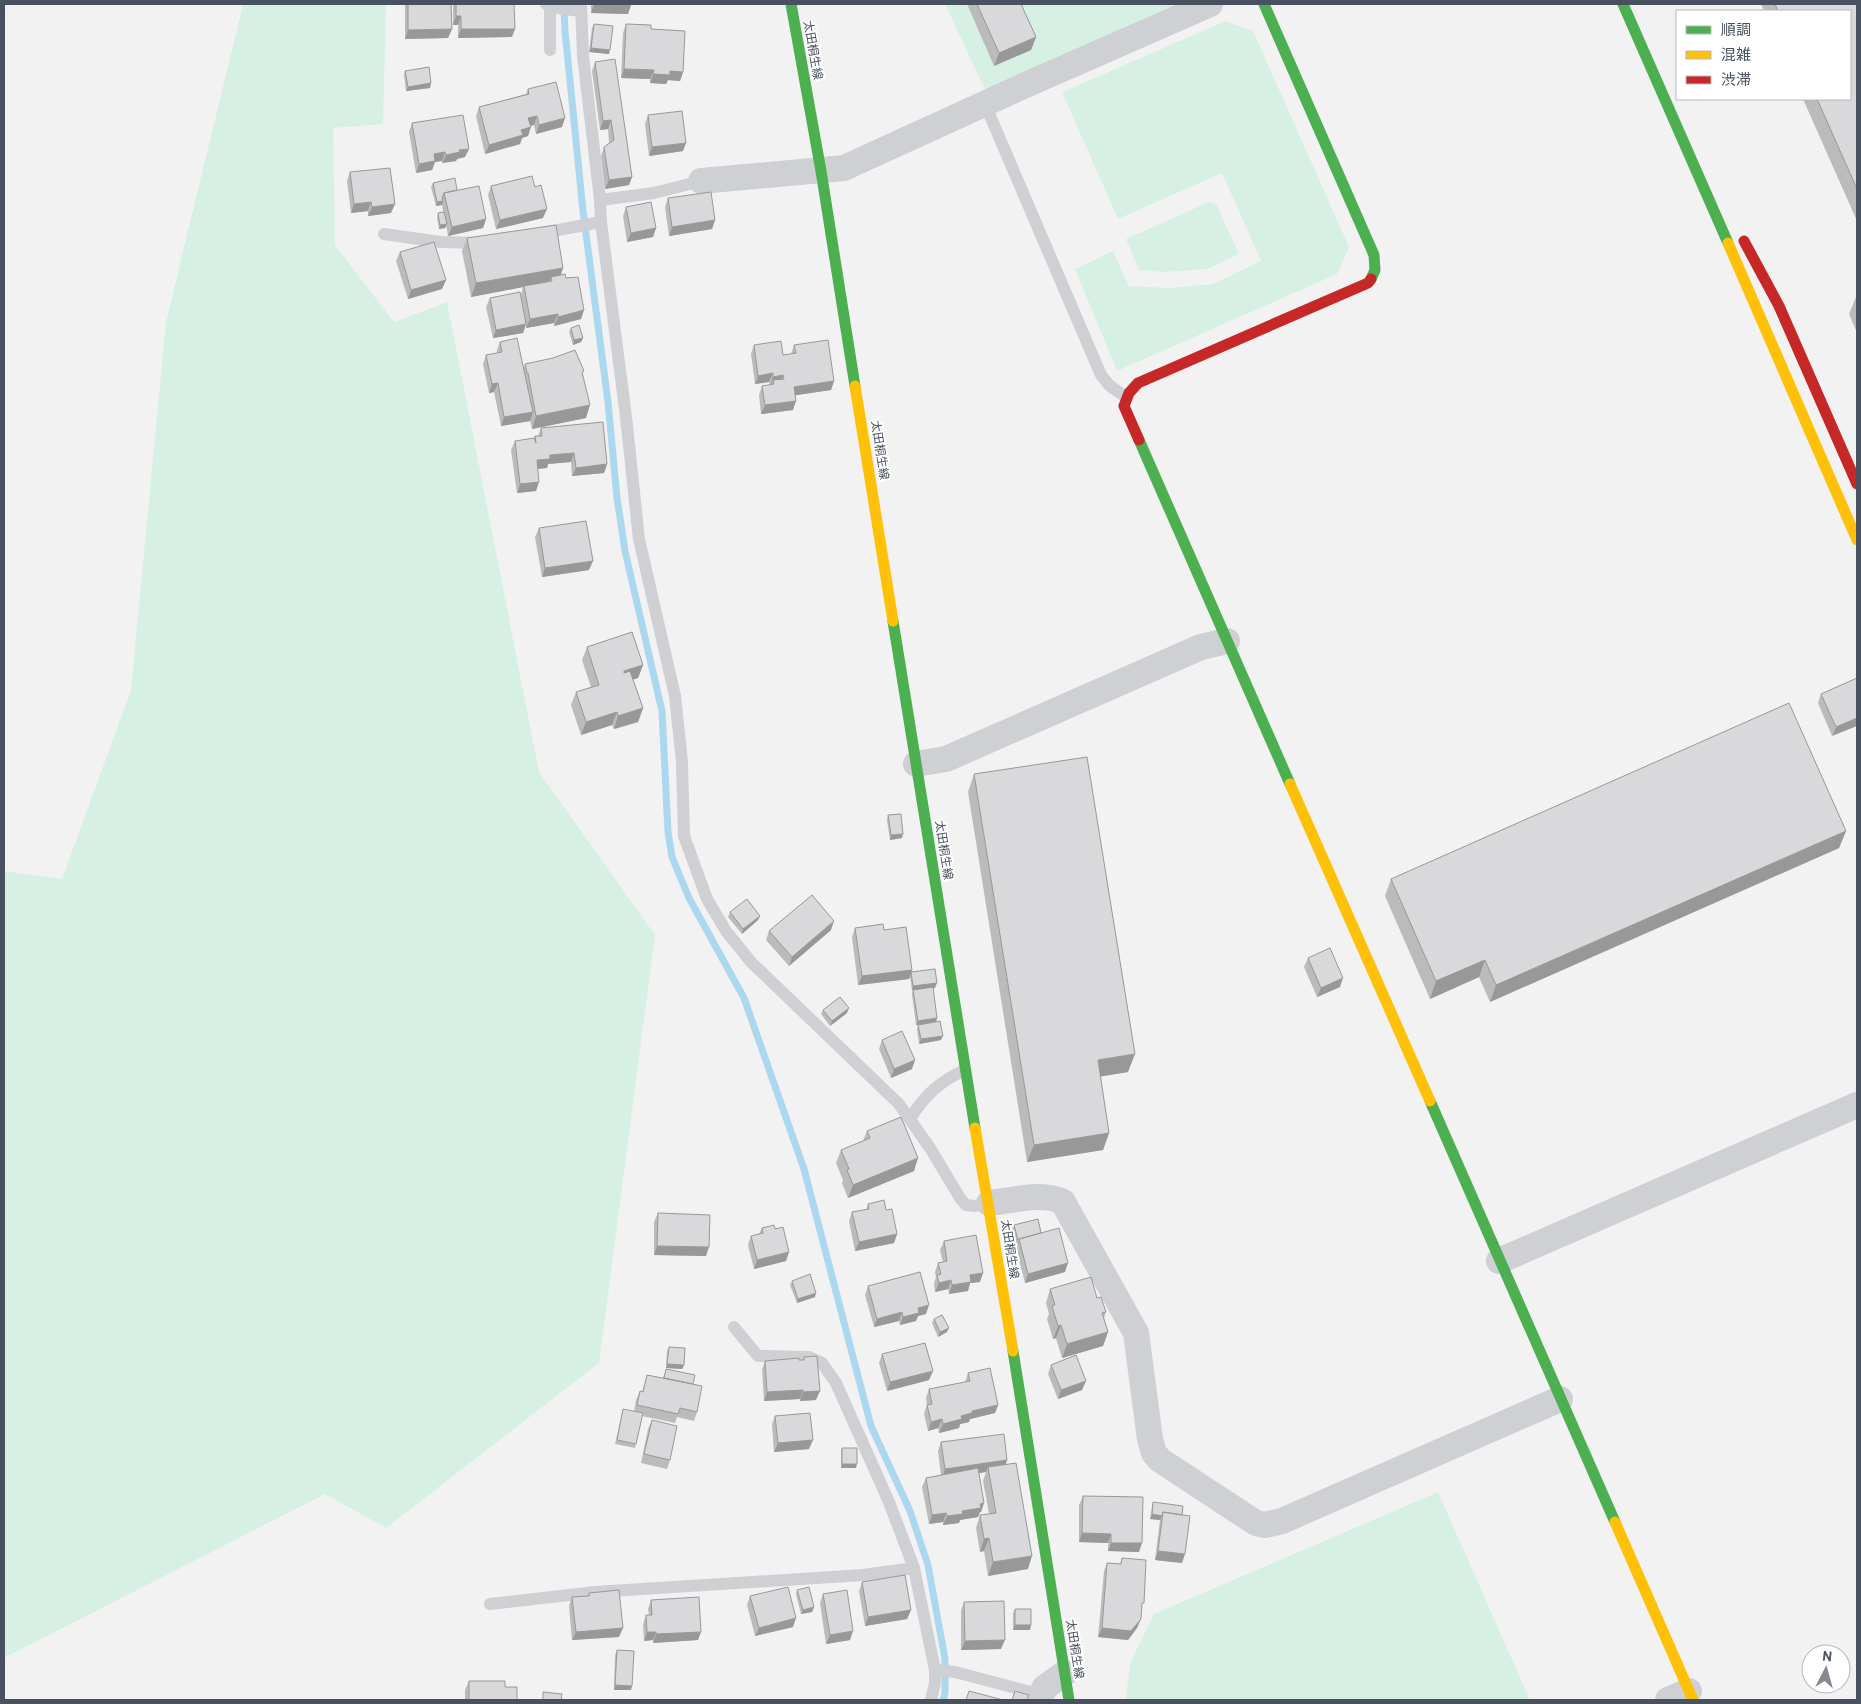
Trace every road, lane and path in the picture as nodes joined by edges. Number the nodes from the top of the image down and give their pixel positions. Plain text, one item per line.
1 (791, 4) edge
2 (1210, 4) edge
3 (1264, 4) edge
4 (1623, 4) edge
5 (548, 5) edge
6 (581, 8) edge
7 (550, 50) dead end
8 (985, 104) junction
9 (821, 171) junction
10 (701, 181) joint
11 (600, 200) junction
12 (600, 223) junction
13 (1738, 228) dead end
14 (384, 234) dead end
15 (530, 234) edge
16 (492, 241) edge
17 (1126, 397) junction
18 (1857, 484) edge
19 (1857, 540) edge
20 (1227, 641) junction
21 (916, 764) junction
22 (965, 1070) junction
23 (1857, 1104) edge
24 (910, 1119) junction
25 (989, 1204) junction
26 (1499, 1261) junction
27 (734, 1327) dead end
28 (1560, 1399) junction
29 (914, 1568) junction
30 (490, 1604) dead end
31 (938, 1670) junction
32 (1065, 1673) junction
33 (1683, 1697) edge
34 (1041, 1698) edge
35 (931, 1700) edge
36 (1069, 1700) edge

1 - 9 street, 太田桐生線
2 - 8 street
3 - 17 street
4 - 19 street
5 - 6 lane
5 - 7 lane
6 - 11 lane
8 - 9 street
8 - 17 lane
9 - 10 street
9 - 21 street, 太田桐生線
10 - 11 lane
11 - 12 lane
12 - 15 lane
12 - 24 lane
13 - 18 street
14 - 16 lane
17 - 20 street
20 - 21 street
20 - 26 street
21 - 22 street, 太田桐生線
22 - 24 lane
22 - 25 street, 太田桐生線
23 - 26 street
24 - 25 lane
25 - 28 street
25 - 32 street, 太田桐生線
26 - 28 street
27 - 29 lane
28 - 33 street
29 - 30 lane
29 - 31 lane
31 - 34 lane
31 - 35 lane
32 - 34 street
32 - 36 street, 太田桐生線

